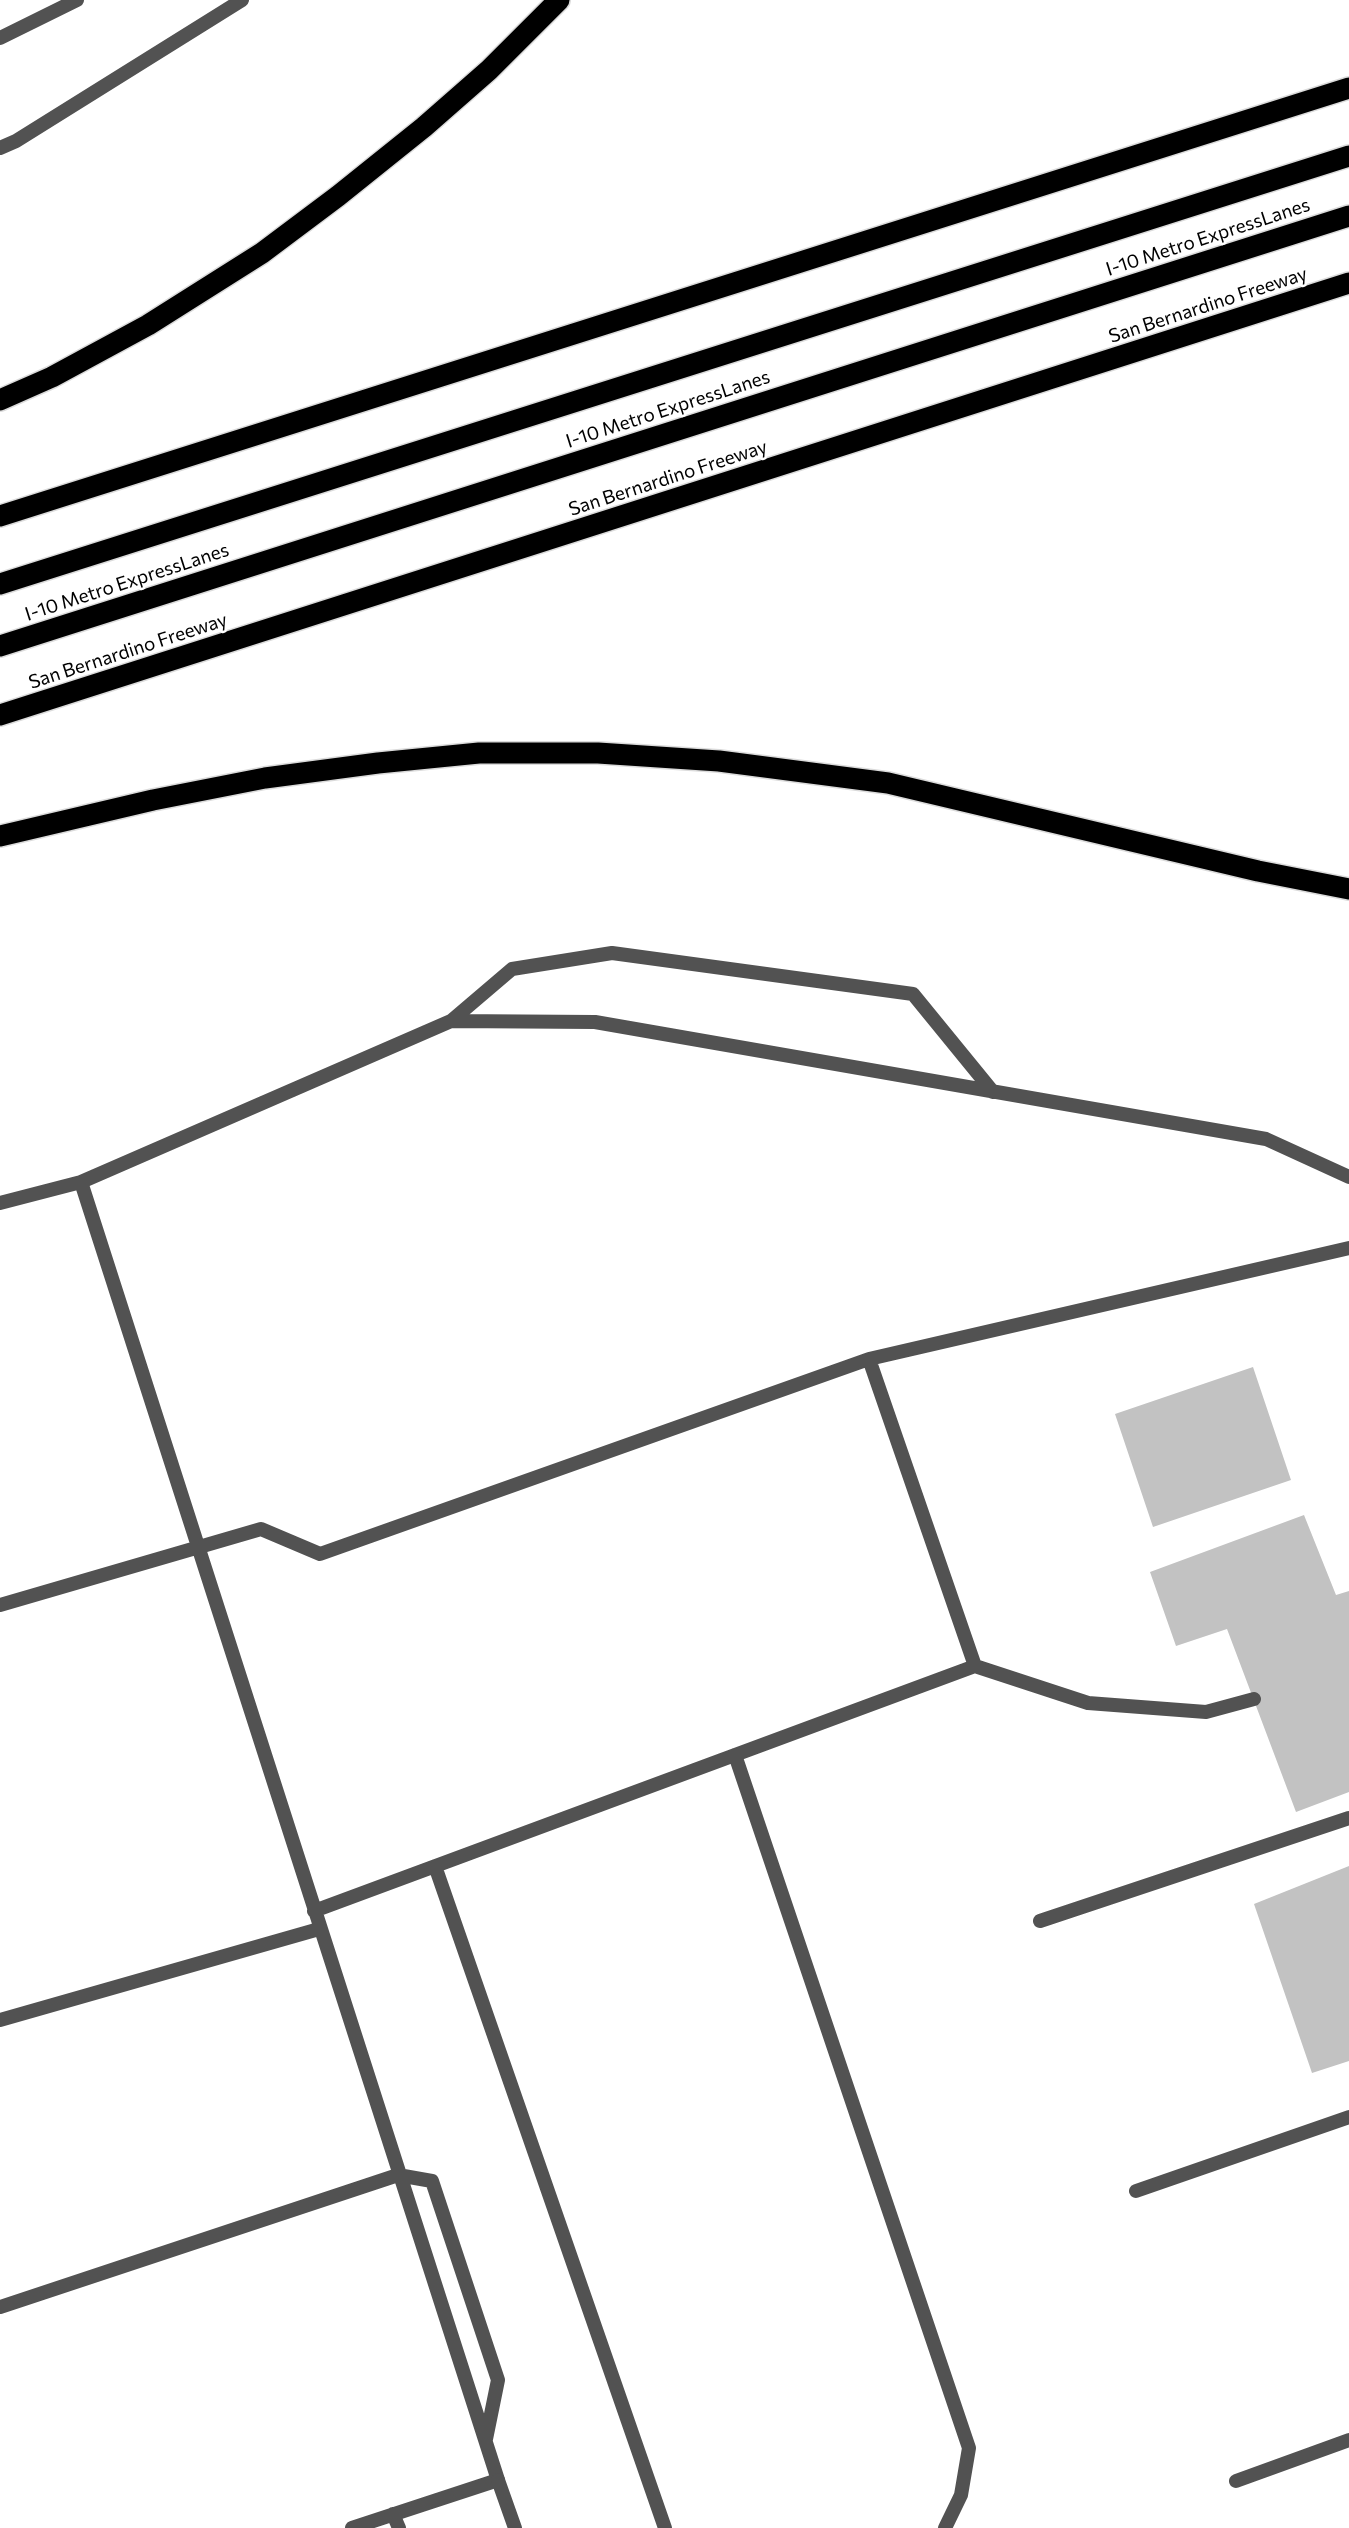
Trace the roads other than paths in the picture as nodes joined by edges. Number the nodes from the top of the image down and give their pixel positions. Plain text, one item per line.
1 (78, 0) edge
2 (242, 0) edge
3 (559, 0) edge
4 (0, 37) edge
5 (1349, 88) edge
6 (0, 148) edge
7 (1349, 156) edge
8 (1349, 216) edge
9 (1349, 283) edge
10 (0, 400) edge
11 (0, 516) edge
12 (0, 584) edge
13 (0, 646) edge
14 (0, 715) edge
15 (0, 836) edge
16 (1349, 889) edge
17 (451, 1021) junction
18 (993, 1092) junction
19 (1349, 1177) edge
20 (81, 1182) junction
21 (0, 1203) edge
22 (1349, 1248) edge
23 (869, 1359) junction
24 (198, 1547) junction
25 (0, 1605) edge
26 (975, 1666) junction
27 (1254, 1699) dead end
28 (735, 1755) junction
29 (1349, 1818) edge
30 (435, 1866) junction
31 (314, 1911) junction
32 (1040, 1922) dead end
33 (320, 1929) junction
34 (0, 2020) edge
35 (1349, 2117) edge
36 (398, 2175) junction
37 (1136, 2191) dead end
38 (0, 2306) edge
39 (1349, 2440) edge
40 (485, 2441) junction
41 (498, 2480) junction
42 (1236, 2481) dead end
43 (393, 2514) junction
44 (352, 2528) edge
45 (398, 2528) edge
46 (515, 2528) edge
47 (665, 2528) edge
48 (945, 2528) edge

1 - 4 street
2 - 6 street
3 - 10 highway
5 - 11 highway
7 - 12 highway, I-10 Metro ExpressLanes
8 - 13 highway, I-10 Metro ExpressLanes
9 - 14 highway, San Bernardino Freeway
15 - 16 highway
17 - 18 street
17 - 18 street
17 - 20 street
18 - 19 street
20 - 21 street
20 - 24 street
22 - 23 street
23 - 24 street
23 - 26 street
24 - 25 street
24 - 31 street
26 - 27 street
26 - 28 street
28 - 30 street
28 - 48 street
29 - 32 street
30 - 31 street
30 - 47 street
31 - 33 street
33 - 34 street
33 - 36 street
35 - 37 street
36 - 38 street
36 - 40 street
36 - 40 street
39 - 42 street
40 - 41 street
41 - 43 street
41 - 46 street
43 - 44 street
43 - 45 street

